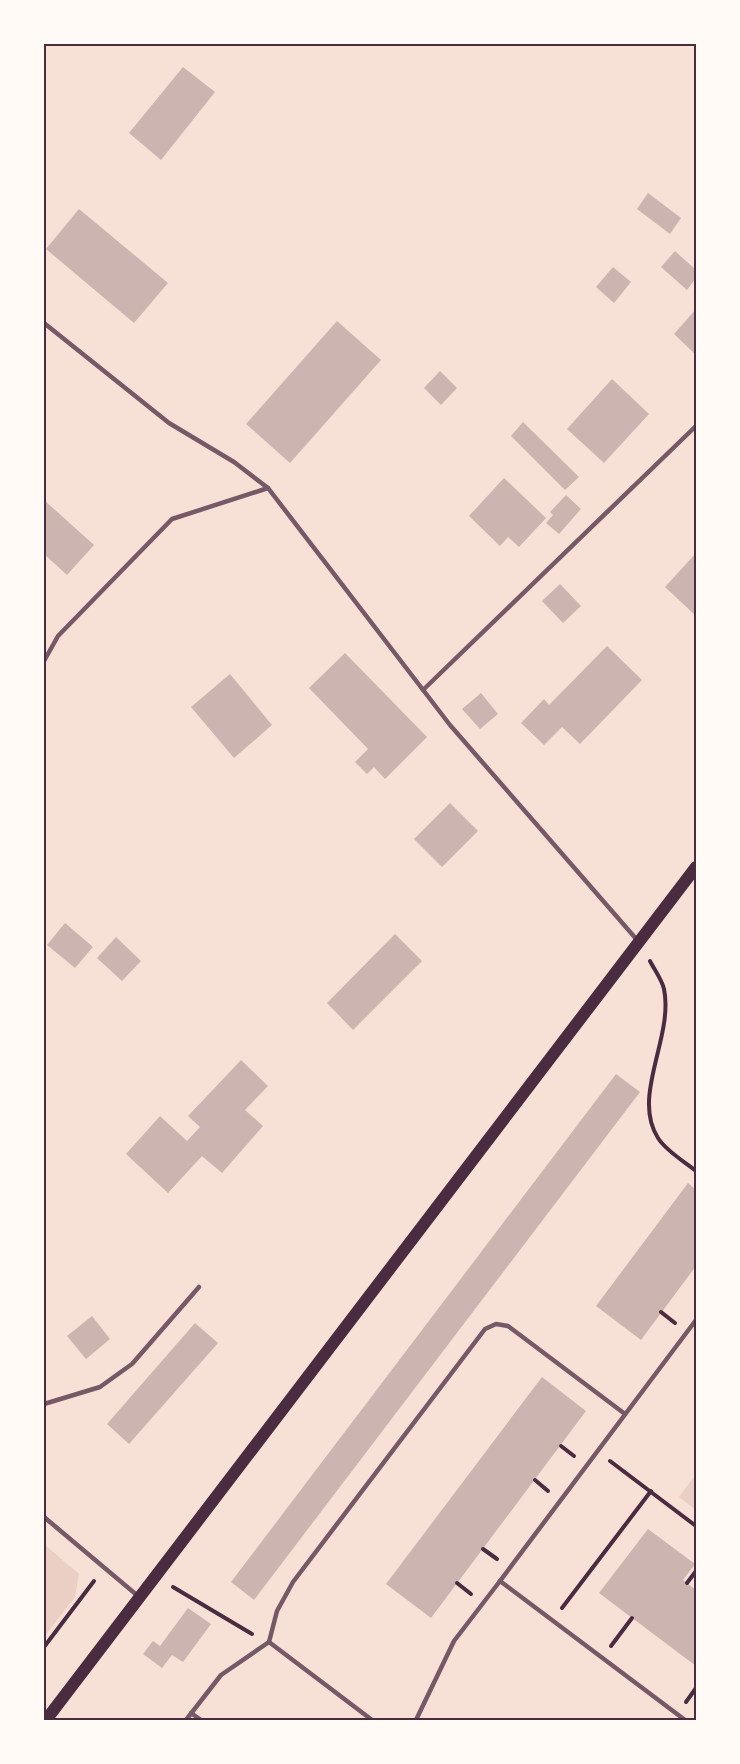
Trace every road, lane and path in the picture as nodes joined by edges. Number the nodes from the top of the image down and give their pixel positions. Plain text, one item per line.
1 (44, 323) edge
2 (696, 426) edge
3 (268, 488) junction
4 (44, 662) edge
5 (423, 690) junction
6 (696, 867) edge
7 (639, 942) junction
8 (696, 1171) edge
9 (199, 1287) dead end
10 (696, 1320) edge
11 (44, 1404) edge
12 (625, 1414) junction
13 (598, 1451) junction
14 (651, 1491) junction
15 (44, 1517) edge
16 (696, 1526) edge
17 (105, 1568) junction
18 (696, 1571) edge
19 (500, 1581) junction
20 (687, 1583) dead end
21 (168, 1584) dead end
22 (140, 1597) junction
23 (632, 1618) dead end
24 (553, 1620) junction
25 (268, 1642) junction
26 (44, 1647) edge
27 (602, 1658) junction
28 (191, 1713) junction
29 (46, 1720) edge
30 (186, 1720) edge
31 (201, 1720) edge
32 (372, 1720) edge
33 (416, 1720) edge
34 (685, 1720) edge

1 - 3 lane
2 - 5 lane
3 - 4 lane
3 - 5 lane
5 - 7 lane
6 - 7 main road
7 - 8 path
7 - 22 main road
9 - 11 lane
10 - 12 lane
12 - 13 lane
12 - 25 lane
13 - 14 path
13 - 19 lane
14 - 16 path
14 - 24 path
15 - 17 lane
17 - 22 lane
17 - 26 path
18 - 20 path
19 - 24 lane
19 - 33 lane
21 - 25 path
22 - 29 main road
23 - 27 path
24 - 27 lane
25 - 28 lane
25 - 32 lane
27 - 34 lane
28 - 30 lane
28 - 31 lane

